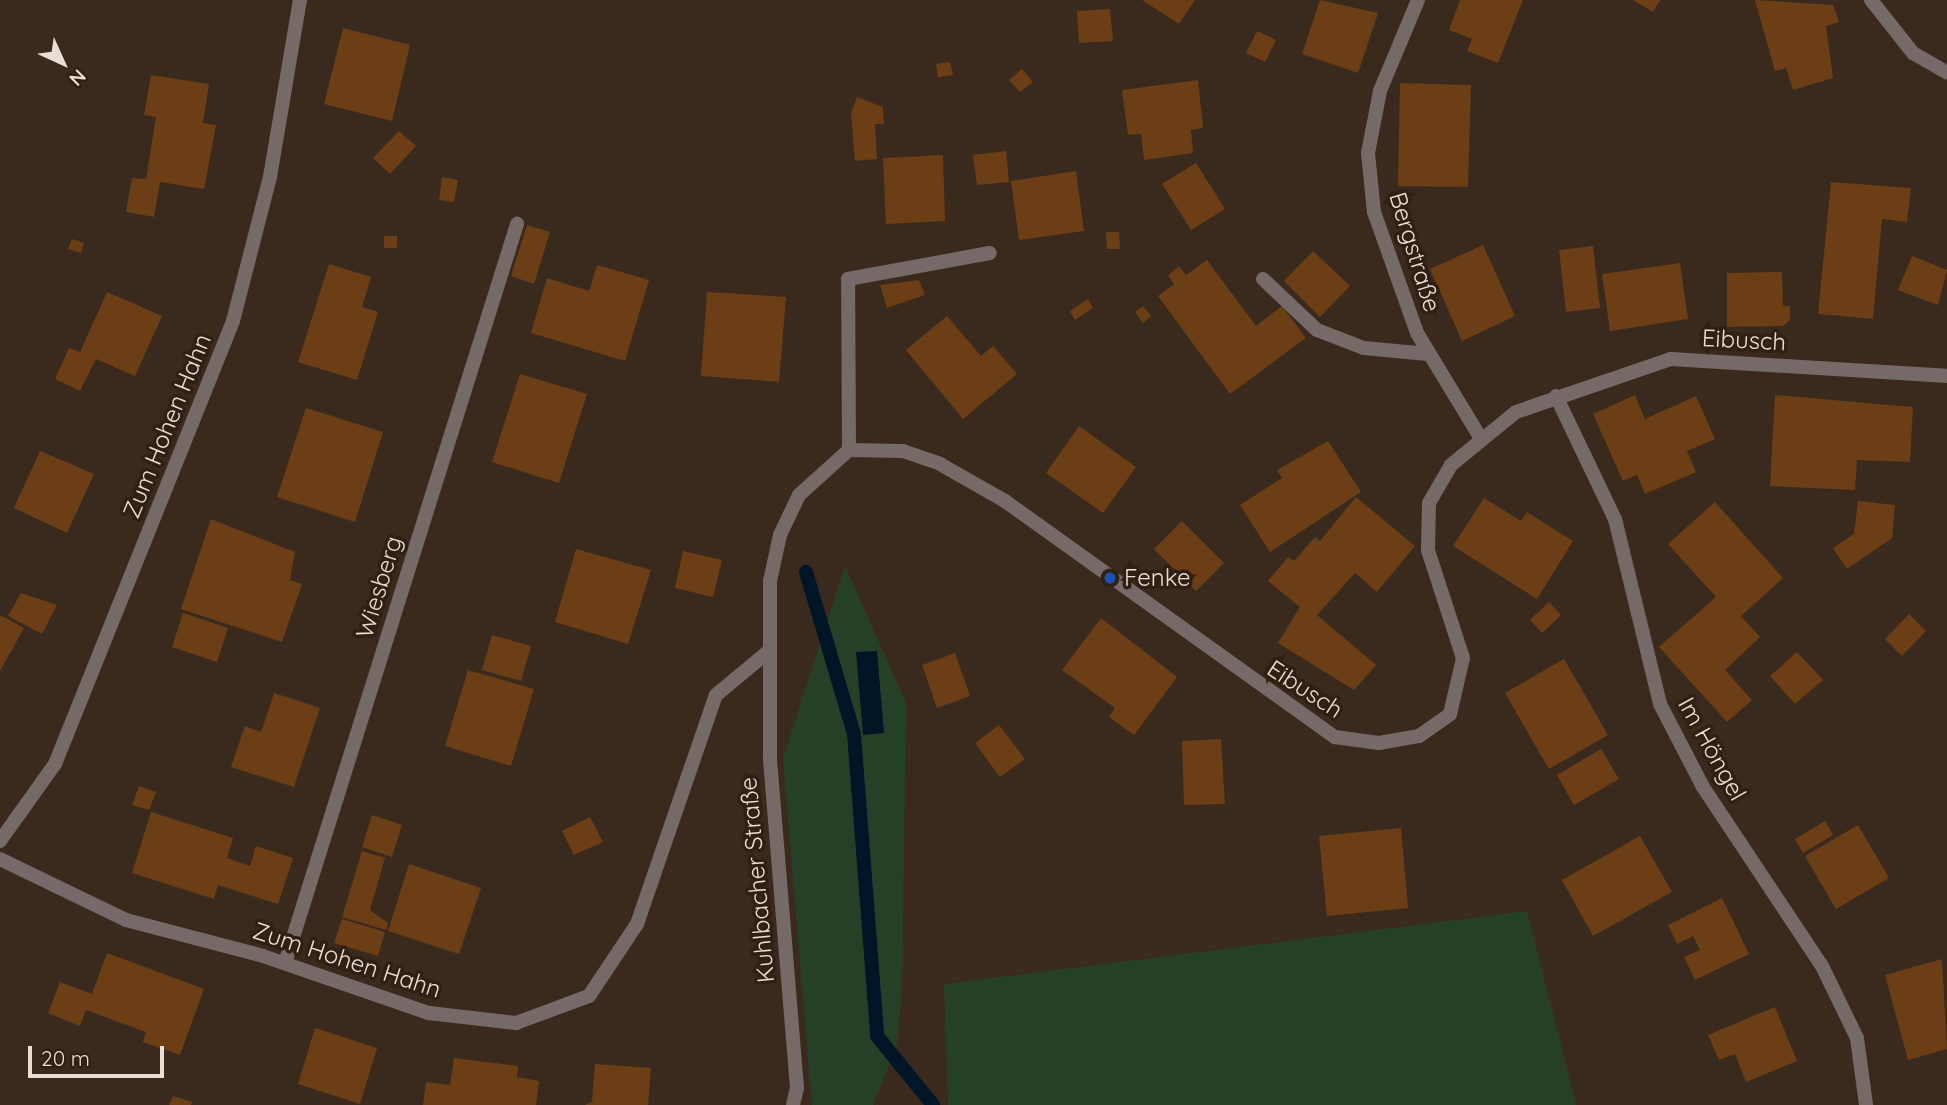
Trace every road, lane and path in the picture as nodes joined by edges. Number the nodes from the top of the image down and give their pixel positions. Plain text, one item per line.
1 (300, 0) edge
2 (1418, 0) edge
3 (1871, 0) edge
4 (1947, 73) edge
5 (517, 224) dead end
6 (990, 253) dead end
7 (1263, 279) dead end
8 (1427, 354) junction
9 (1947, 376) edge
10 (1556, 396) junction
11 (1480, 437) junction
12 (849, 450) junction
13 (769, 651) junction
14 (0, 841) edge
15 (0, 859) edge
16 (285, 963) junction
17 (793, 1105) edge
18 (1866, 1105) edge

1 - 14 street, Zum Hohen Hahn
2 - 8 street, Bergstraße
3 - 4 street
5 - 16 street, Wiesberg
6 - 12 street
7 - 8 street
8 - 11 street, Bergstraße
9 - 10 street, Eibusch
10 - 11 street, Eibusch
10 - 18 street, Im Höngel
11 - 12 street, Eibusch
12 - 13 street
13 - 16 street, Zum Hohen Hahn
13 - 17 street, Kuhlbacher Straße
15 - 16 street, Zum Hohen Hahn

